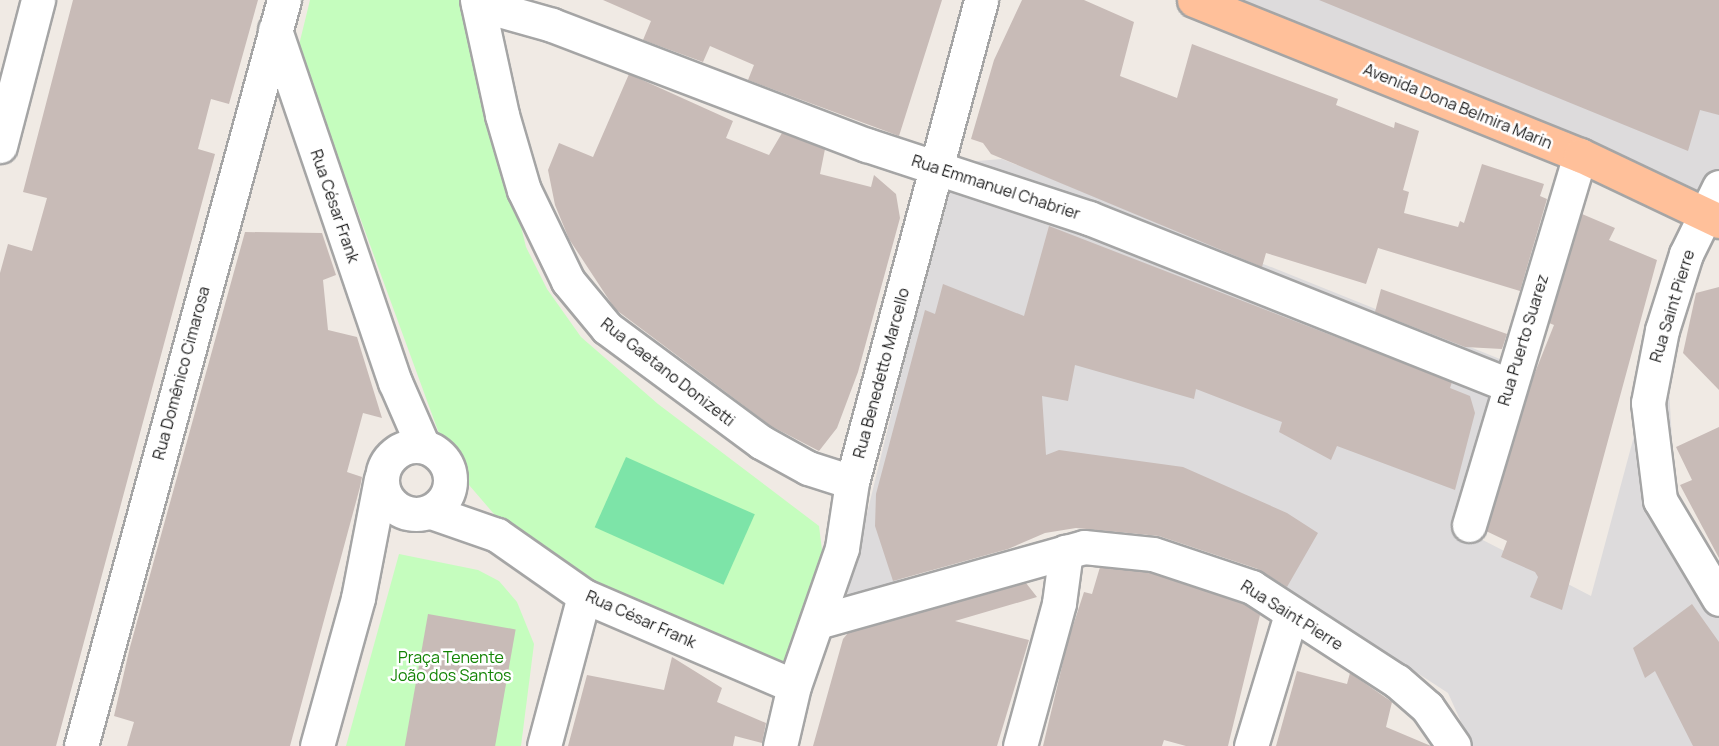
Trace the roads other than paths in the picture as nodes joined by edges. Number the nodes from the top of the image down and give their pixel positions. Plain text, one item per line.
1 (38, 0) edge
2 (981, 0) edge
3 (1194, 0) edge
4 (478, 2) edge
5 (280, 15) edge
6 (0, 146) edge
7 (1580, 155) junction
8 (934, 167) junction
9 (1714, 207) edge
10 (395, 382) junction
11 (1509, 385) junction
12 (423, 446) junction
13 (382, 473) junction
14 (450, 476) junction
15 (852, 482) junction
16 (419, 513) junction
17 (1469, 525) dead end
18 (497, 535) junction
19 (1066, 551) junction
20 (584, 596) junction
21 (358, 598) junction
22 (1719, 599) edge
23 (1291, 614) junction
24 (817, 622) junction
25 (794, 686) junction
26 (81, 746) edge
27 (317, 746) edge
28 (544, 746) edge
29 (780, 746) edge
30 (1020, 746) edge
31 (1251, 746) edge
32 (1454, 746) edge

1 - 6 street
2 - 8 street, Rua Benedetto Marcello
3 - 7 main road, Avenida Dona Belmira Marin
4 - 8 street, Rua Emmanuel Chabrier
4 - 15 street, Rua Gaetano Donizetti
5 - 10 street, Rua César Frank
5 - 26 street, Rua Domênico Cimarosa
7 - 9 main road, Avenida Dona Belmira Marin
7 - 11 street, Rua Puerto Suarez
8 - 11 street, Rua Emmanuel Chabrier
8 - 15 street, Rua Benedetto Marcello
9 - 22 street, Rua Saint Pierre
10 - 12 street, Rua César Frank
10 - 13 street, Rua César Frank
11 - 17 street, Rua Puerto Suarez
12 - 13 street
12 - 14 street
13 - 16 street
13 - 21 street, Rua César Frank
14 - 16 street
14 - 18 street, Rua César Frank
15 - 24 street, Rua Benedetto Marcello
16 - 18 street, Rua César Frank
16 - 21 street
18 - 20 street, Rua César Frank
19 - 23 street, Rua Saint Pierre
19 - 24 street, Rua Saint Pierre
19 - 30 street
20 - 25 street, Rua César Frank
20 - 28 street
21 - 27 street
23 - 31 street
23 - 32 street, Rua Saint Pierre
24 - 25 street, Rua Benedetto Marcello
25 - 29 street, Rua Benedetto Marcello

